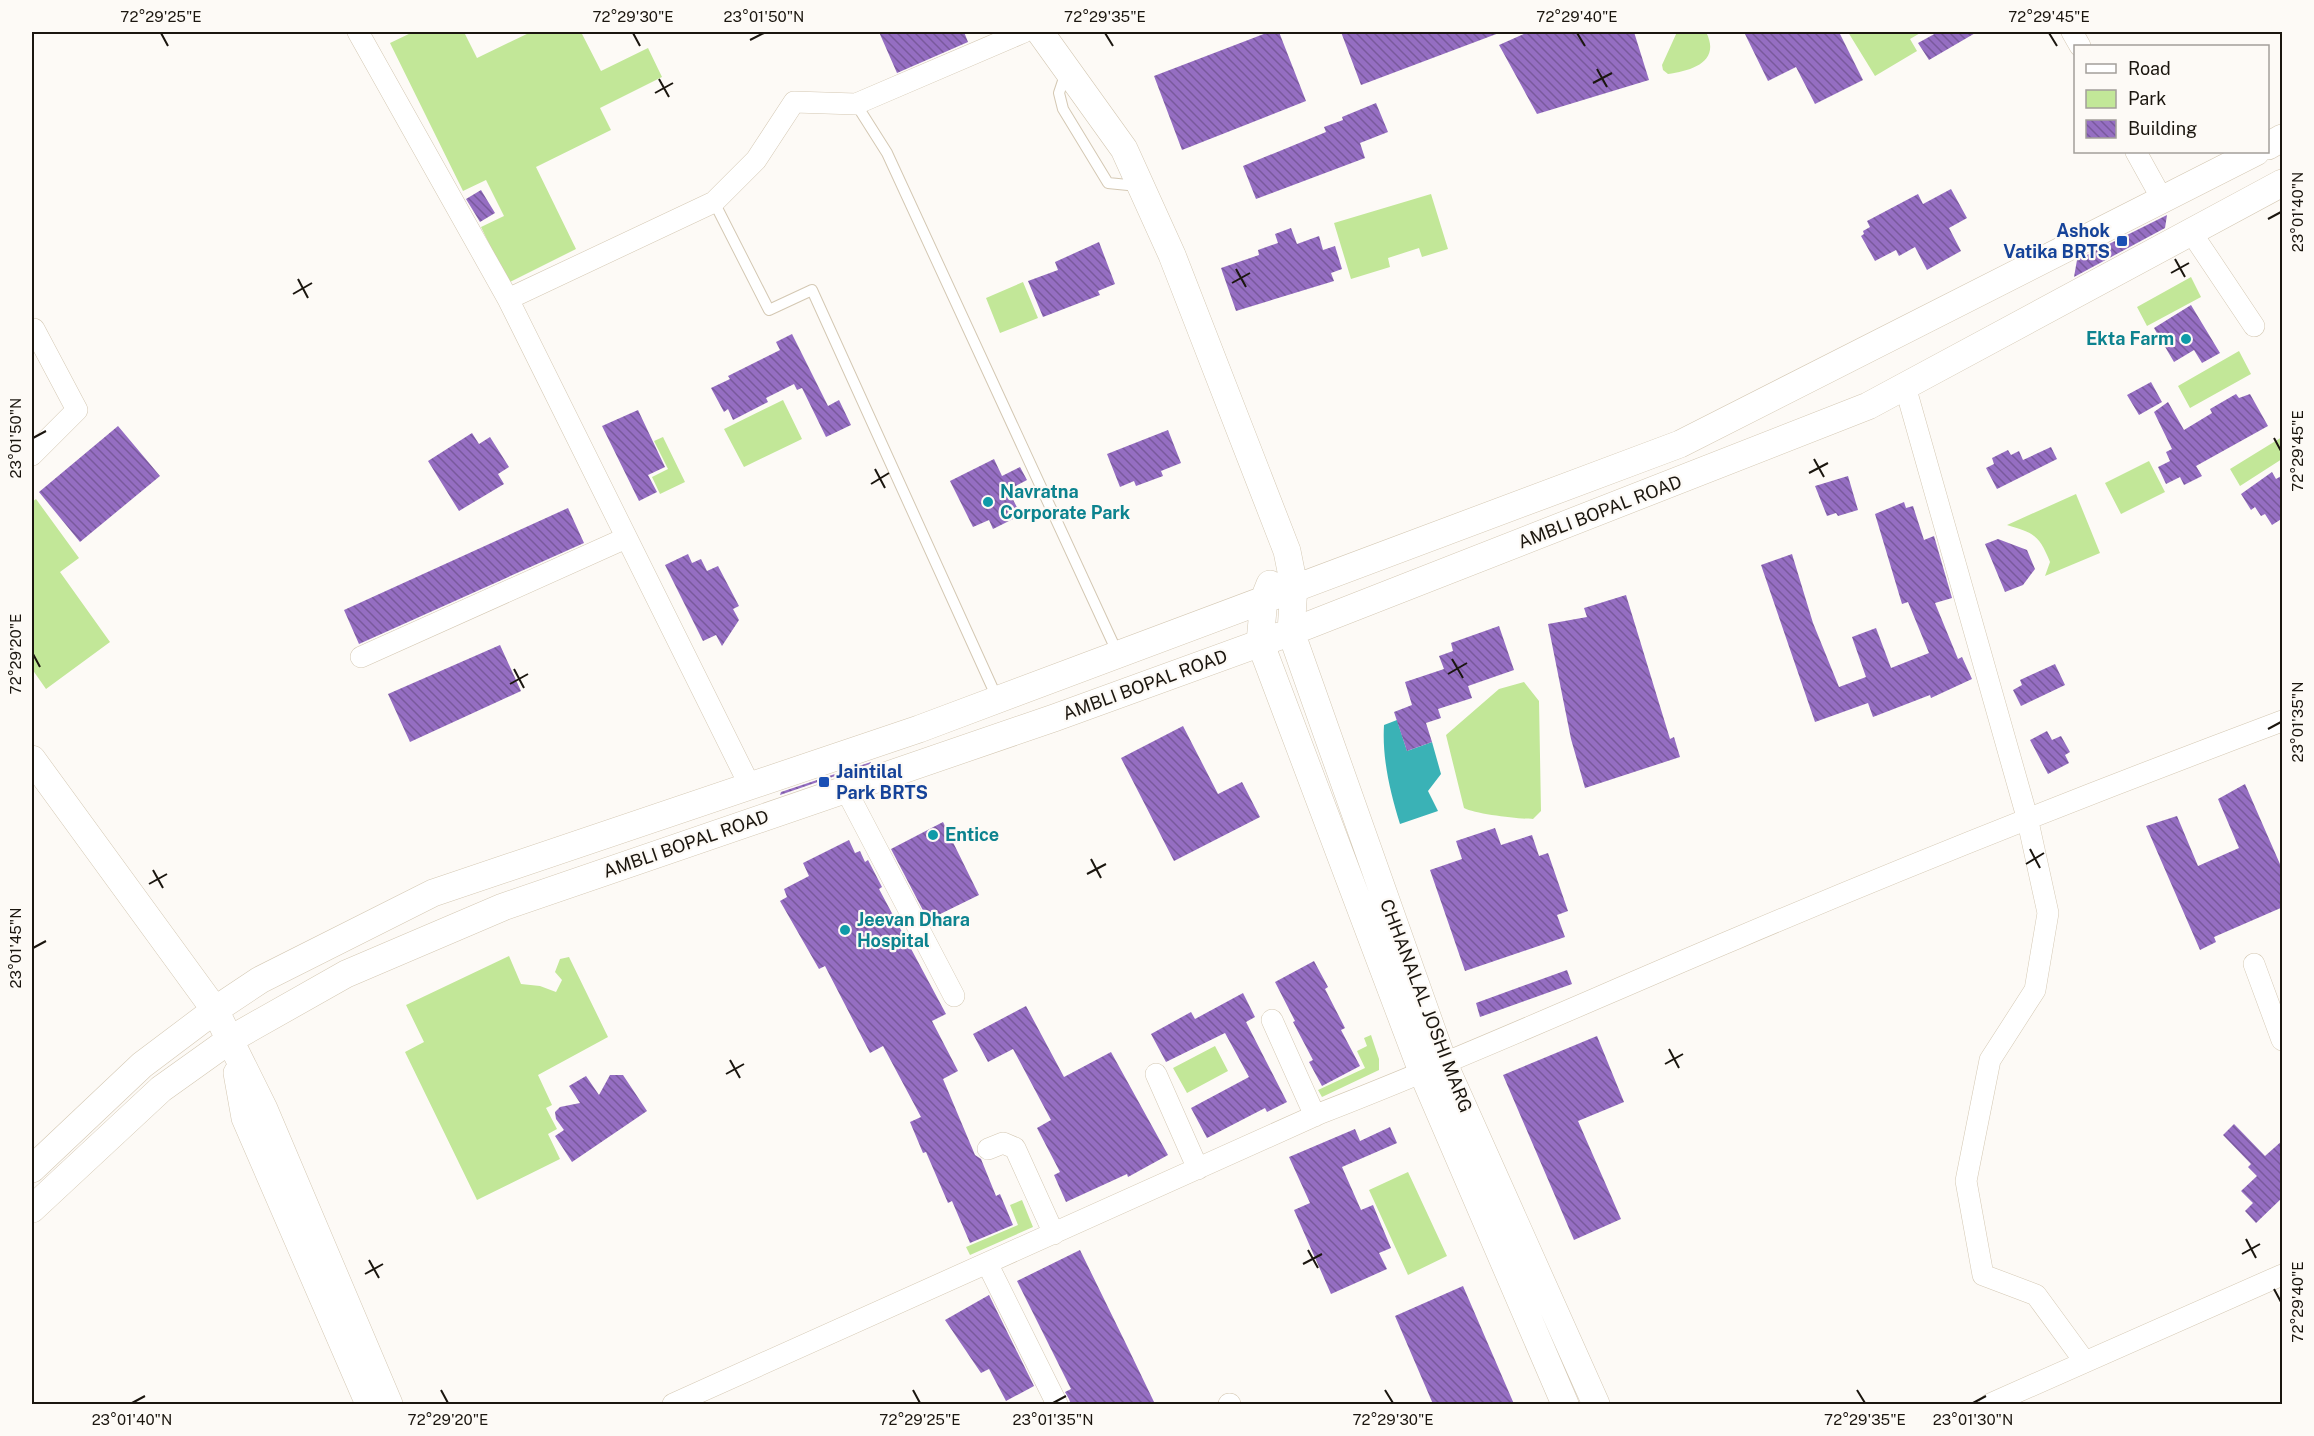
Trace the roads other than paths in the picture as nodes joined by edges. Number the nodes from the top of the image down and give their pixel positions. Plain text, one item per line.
1 (358, 32) edge
2 (1024, 32) edge
3 (1040, 32) edge
4 (856, 104) junction
5 (2283, 138) edge
6 (2269, 145) edge
7 (2137, 153) edge
8 (2254, 153) edge
9 (2283, 183) edge
10 (2162, 199) junction
11 (714, 202) junction
12 (2191, 232) junction
13 (507, 298) junction
14 (2254, 326) dead end
15 (34, 328) dead end
16 (1905, 386) junction
17 (32, 455) edge
18 (626, 538) junction
19 (1287, 551) junction
20 (1294, 586) junction
21 (1264, 598) junction
22 (1292, 632) junction
23 (1260, 642) junction
24 (1118, 654) junction
25 (361, 657) dead end
26 (998, 700) junction
27 (2283, 721) edge
28 (32, 759) edge
29 (750, 786) junction
30 (846, 790) junction
31 (2027, 818) junction
32 (2254, 964) dead end
33 (954, 996) dead end
34 (215, 1010) junction
35 (1272, 1020) dead end
36 (231, 1039) junction
37 (2283, 1040) edge
38 (1433, 1069) junction
39 (1156, 1074) dead end
40 (1315, 1116) junction
41 (987, 1149) dead end
42 (1198, 1168) junction
43 (32, 1169) edge
44 (32, 1209) edge
45 (1054, 1234) junction
46 (987, 1263) junction
47 (2283, 1275) edge
48 (2085, 1362) junction
49 (369, 1404) edge
50 (390, 1404) edge
51 (673, 1404) edge
52 (1057, 1404) edge
53 (1565, 1404) edge
54 (1596, 1404) edge
55 (1990, 1404) edge

1 - 13 street
2 - 4 street
3 - 19 street
4 - 11 street
4 - 24 lane
5 - 6 street
7 - 10 street
8 - 10 street, AMBLI BOPAL ROAD
9 - 12 street, AMBLI BOPAL ROAD
10 - 20 street, AMBLI BOPAL ROAD
11 - 13 street
11 - 26 lane
12 - 14 street
12 - 16 street, AMBLI BOPAL ROAD
13 - 18 street
15 - 17 street
16 - 22 street, AMBLI BOPAL ROAD
16 - 31 street
18 - 25 street
18 - 29 street
19 - 20 street
19 - 21 street
20 - 21 street, AMBLI BOPAL ROAD
20 - 22 street
21 - 23 street
21 - 24 street, AMBLI BOPAL ROAD
22 - 23 street, AMBLI BOPAL ROAD
22 - 38 street, CHHANALAL JOSHI MARG
23 - 30 street, AMBLI BOPAL ROAD
23 - 38 street, CHHANALAL JOSHI MARG
24 - 26 street, AMBLI BOPAL ROAD
26 - 29 street, AMBLI BOPAL ROAD
27 - 31 street
28 - 34 street
29 - 34 street, AMBLI BOPAL ROAD
30 - 33 street
30 - 36 street, AMBLI BOPAL ROAD
31 - 38 street
31 - 48 street
32 - 37 street
34 - 36 street
34 - 43 street, AMBLI BOPAL ROAD
35 - 40 street
36 - 44 street, AMBLI BOPAL ROAD
36 - 49 street
36 - 50 street
38 - 40 street
38 - 53 street, CHHANALAL JOSHI MARG
38 - 54 street, CHHANALAL JOSHI MARG
39 - 42 street
40 - 42 street
41 - 45 street
42 - 45 street
45 - 46 street
46 - 51 street
46 - 52 street
47 - 48 street
48 - 55 street

